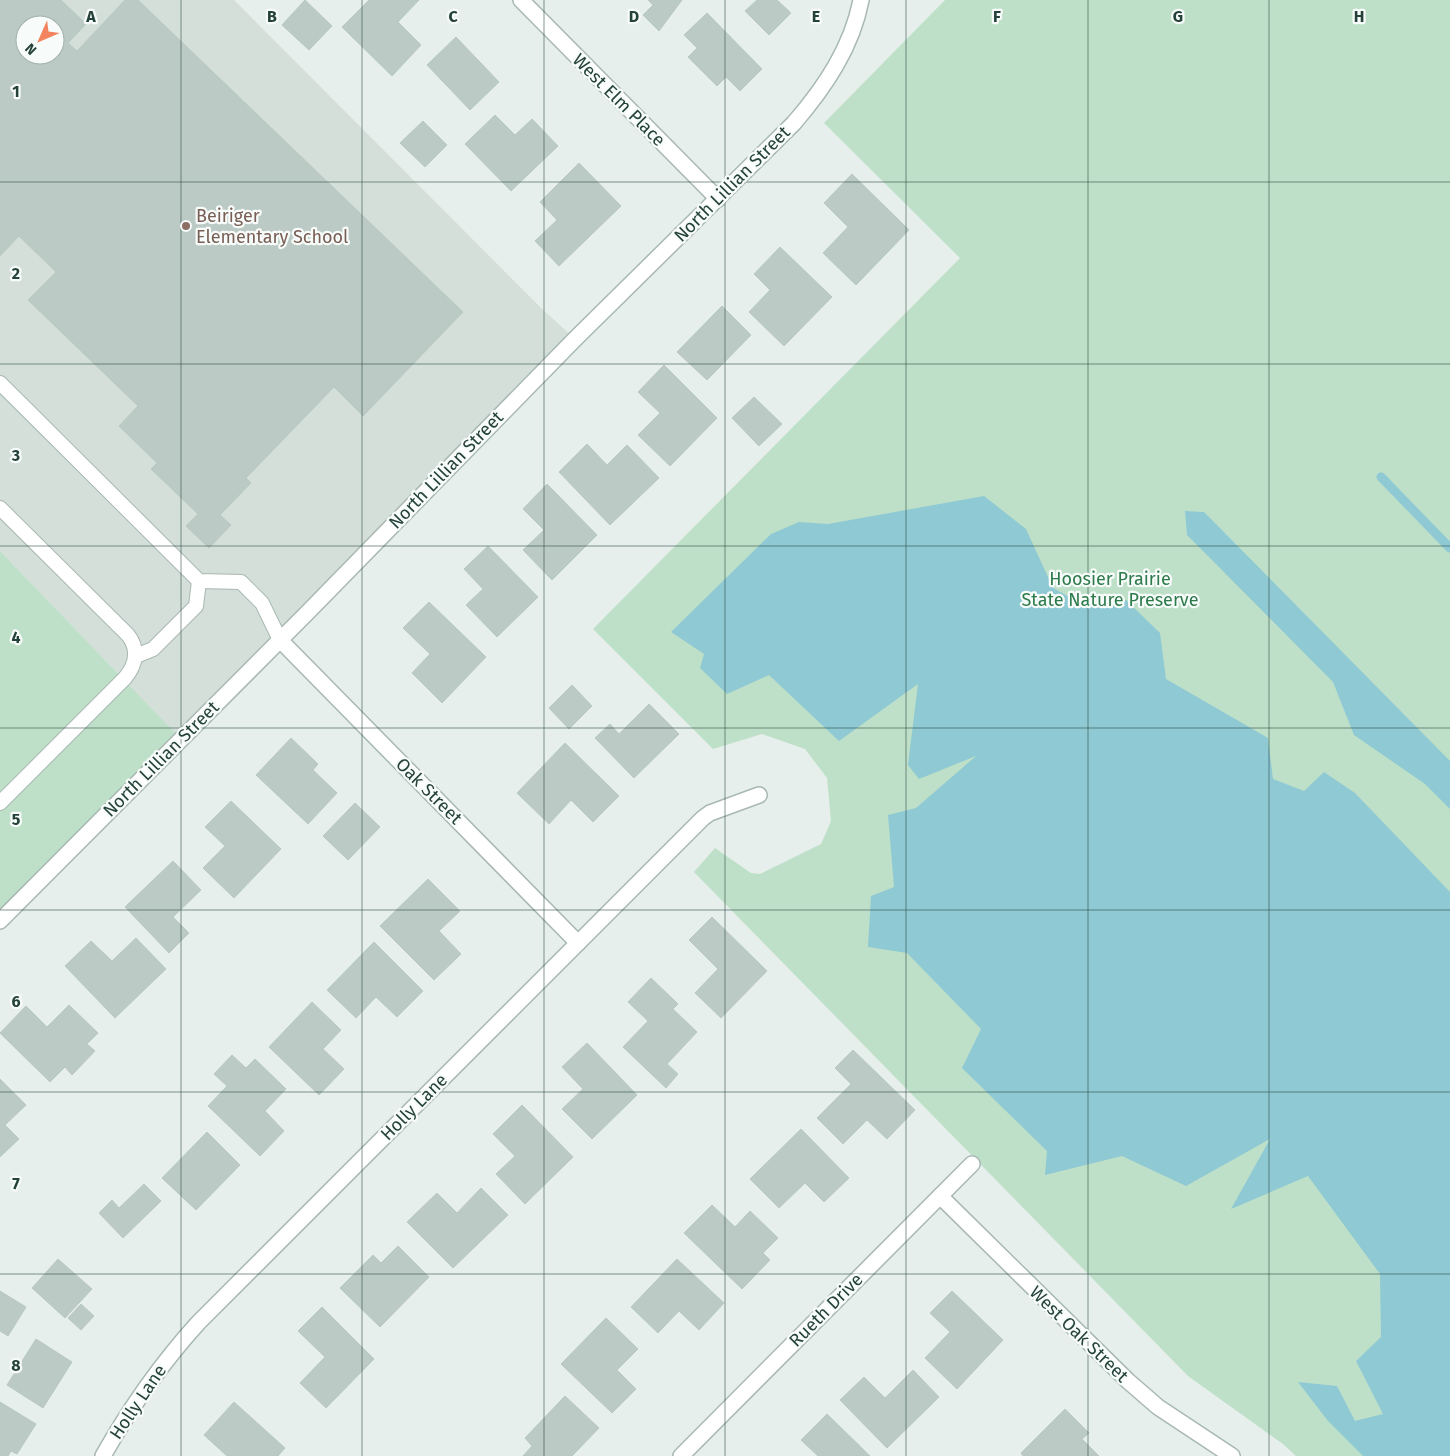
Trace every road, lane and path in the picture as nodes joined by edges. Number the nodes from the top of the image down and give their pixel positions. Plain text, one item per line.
1 (521, 0) edge
2 (861, 0) edge
3 (718, 199) junction
4 (0, 383) edge
5 (0, 508) edge
6 (199, 581) junction
7 (280, 640) junction
8 (136, 656) junction
9 (759, 795) dead end
10 (0, 804) edge
11 (0, 921) edge
12 (578, 943) junction
13 (972, 1164) dead end
14 (940, 1196) junction
15 (103, 1456) edge
16 (681, 1456) edge
17 (1232, 1456) edge

1 - 3 street, West Elm Place
2 - 3 street, North Lillian Street
3 - 7 street, North Lillian Street
4 - 6 lane
5 - 8 lane
6 - 7 lane
6 - 8 lane
7 - 11 street, North Lillian Street
7 - 12 street, Oak Street
8 - 10 lane
9 - 12 street, Holly Lane
12 - 15 street, Holly Lane
13 - 14 street, Rueth Drive
14 - 16 street, Rueth Drive
14 - 17 street, West Oak Street

